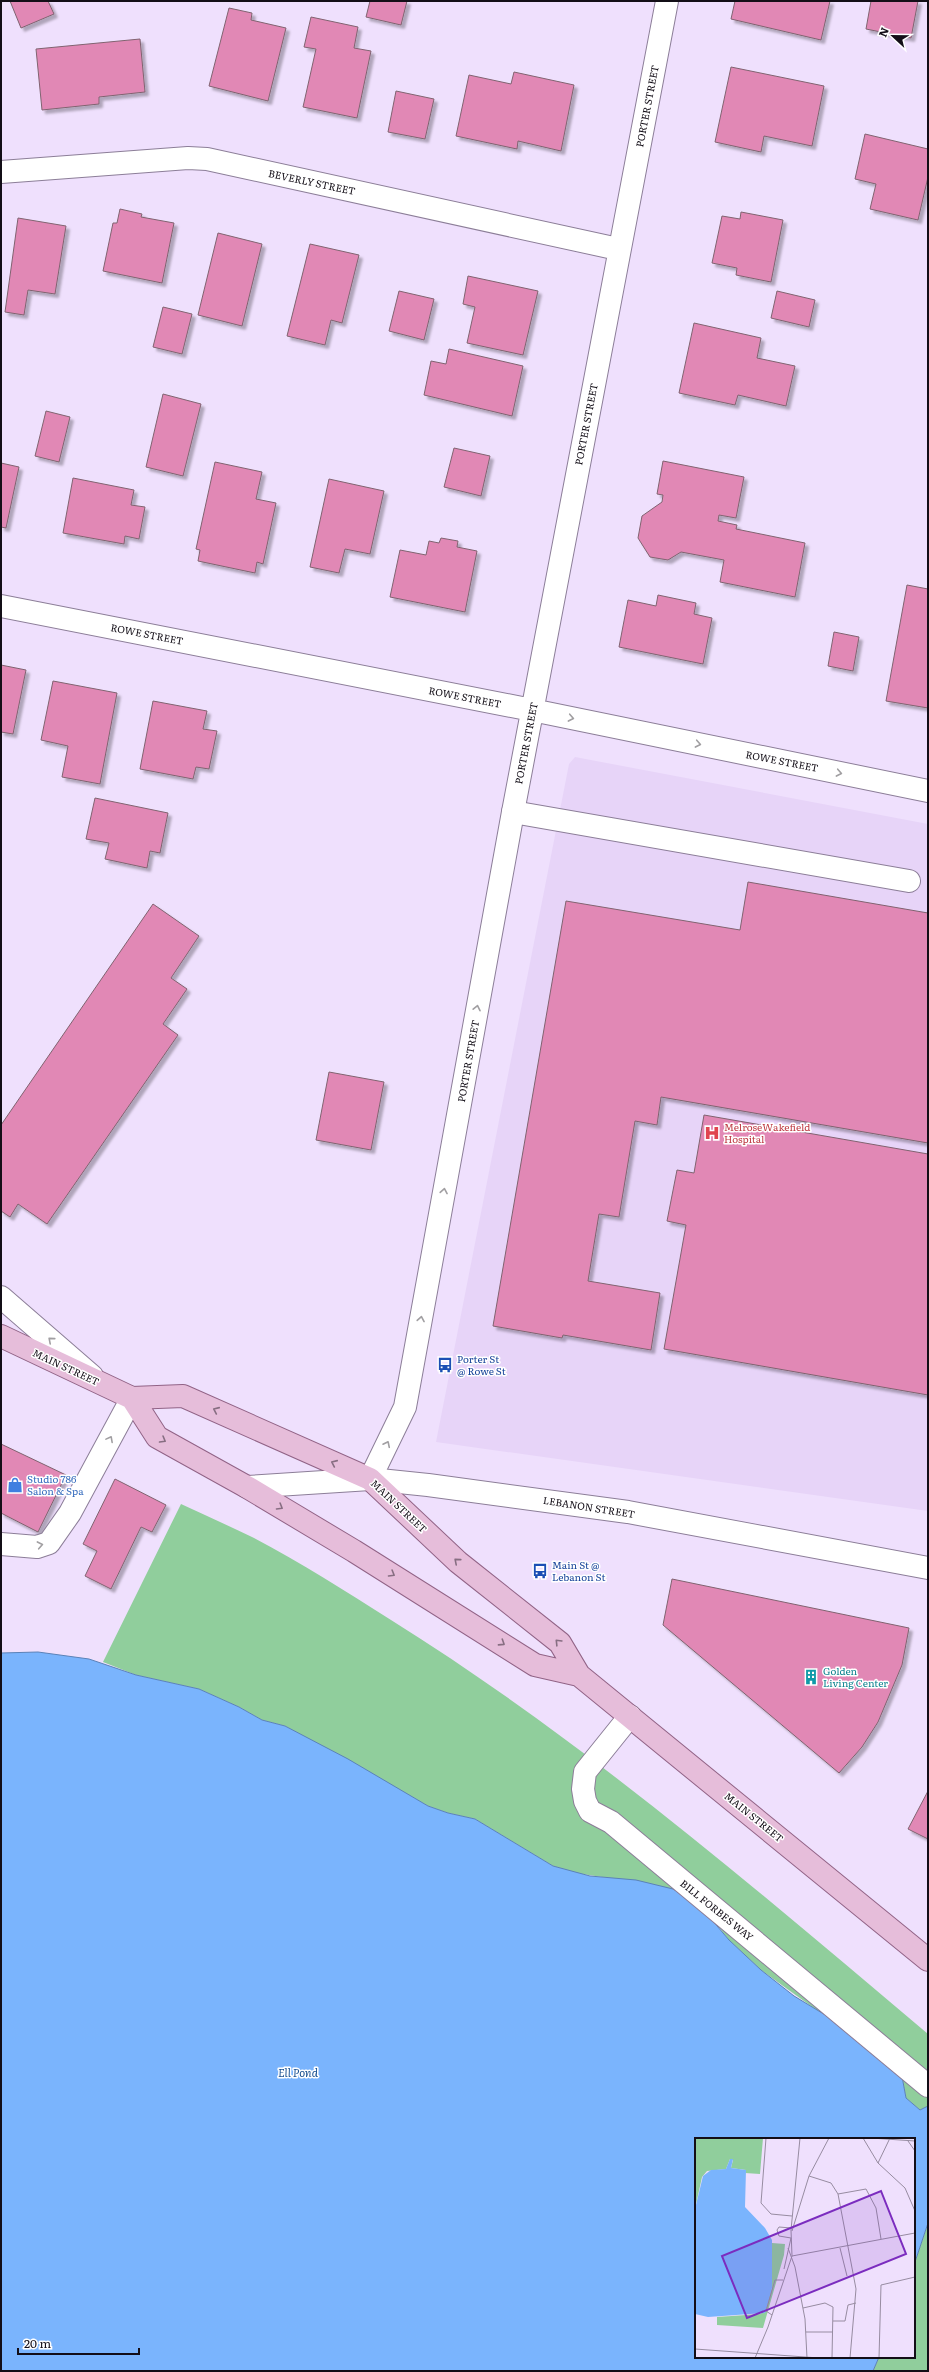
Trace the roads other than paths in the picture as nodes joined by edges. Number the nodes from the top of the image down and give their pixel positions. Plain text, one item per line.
1 (667, 1) edge
2 (1, 172) edge
3 (618, 249) junction
4 (1, 606) edge
5 (532, 710) junction
6 (928, 791) edge
7 (513, 812) junction
8 (909, 881) dead end
9 (1, 1297) edge
10 (3, 1340) edge
11 (102, 1384) junction
12 (132, 1398) junction
13 (370, 1479) junction
14 (247, 1486) junction
15 (1, 1544) edge
16 (928, 1568) edge
17 (579, 1674) junction
18 (630, 1716) junction
19 (928, 1960) edge
20 (928, 2086) edge

1 - 3 street, PORTER STREET
2 - 3 street, BEVERLY STREET
3 - 5 street, PORTER STREET
4 - 5 street, ROWE STREET
5 -> 6 street, ROWE STREET
5 - 7 street, PORTER STREET
7 - 8 street
13 -> 7 street, PORTER STREET
11 -> 9 street
10 - 11 main road, MAIN STREET
11 - 12 main road, MAIN STREET
13 -> 12 main road, MAIN STREET
12 -> 14 main road, MAIN STREET
15 -> 12 street
13 - 14 street, LEBANON STREET
13 - 16 street, LEBANON STREET
17 -> 13 main road, MAIN STREET
14 -> 17 main road, MAIN STREET
17 - 18 main road, MAIN STREET
18 - 19 main road, MAIN STREET
18 - 20 street, BILL FORBES WAY

